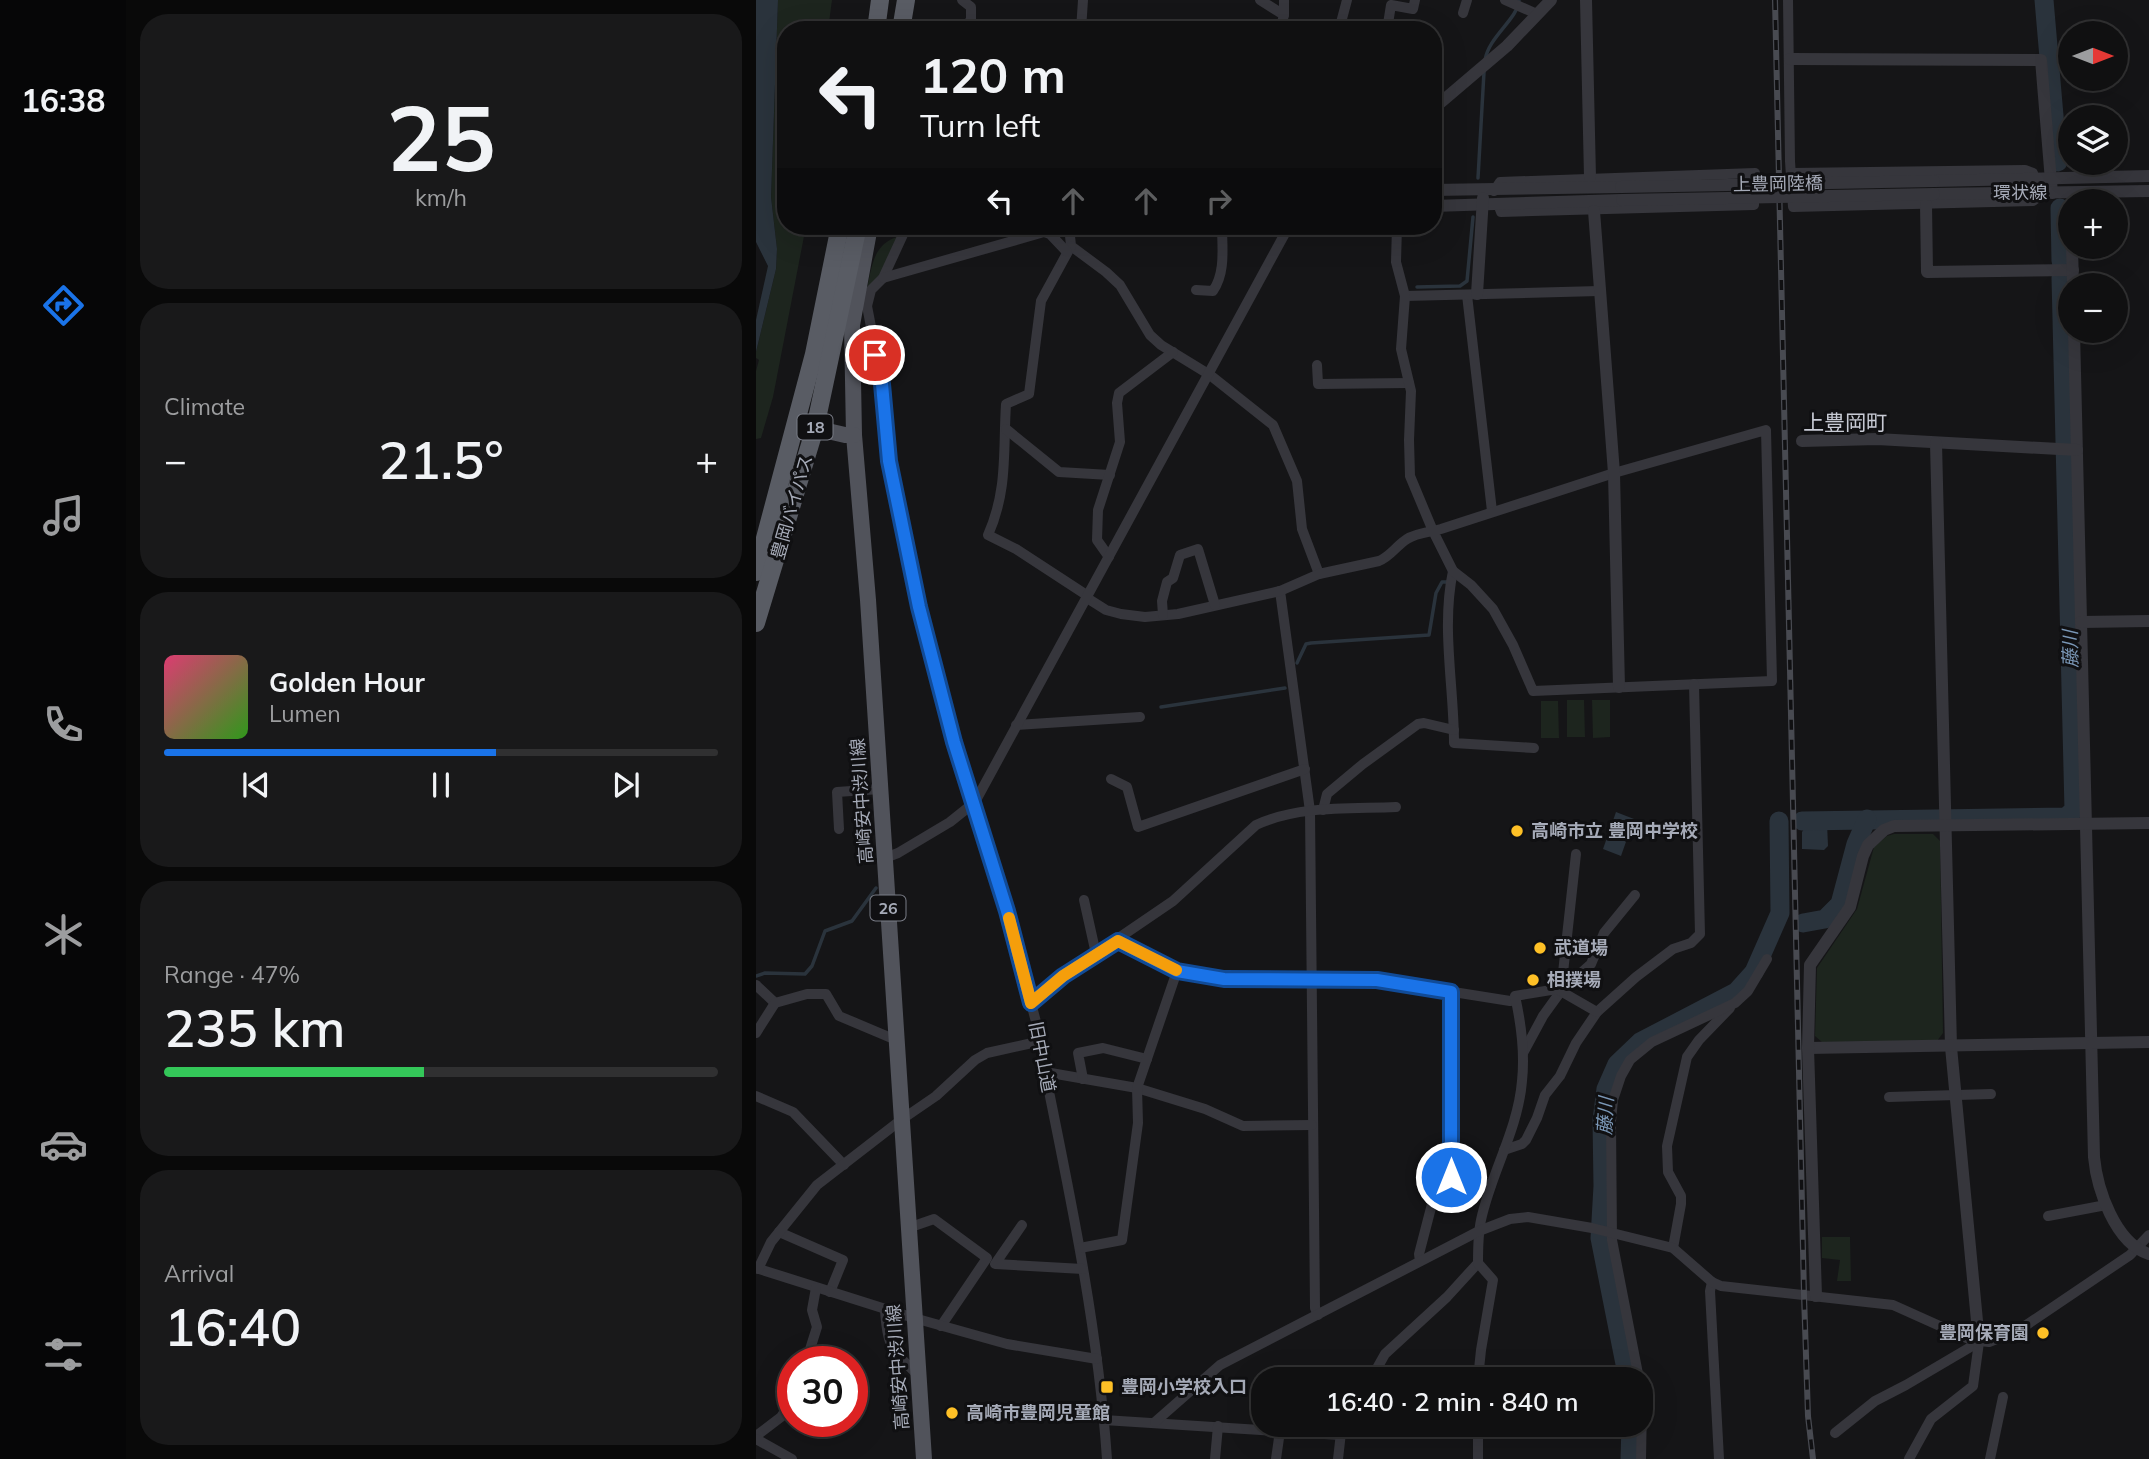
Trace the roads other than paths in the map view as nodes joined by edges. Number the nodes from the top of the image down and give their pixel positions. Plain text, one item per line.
1 (880, 0) edge
2 (894, 0) edge
3 (906, 0) edge
4 (962, 0) edge
5 (1083, 0) edge
6 (1260, 0) edge
7 (1284, 0) edge
8 (1347, 0) edge
9 (1415, 0) edge
10 (1467, 0) edge
11 (1505, 0) edge
12 (1551, 0) edge
13 (1586, 0) edge
14 (1788, 0) edge
15 (1463, 13) dead end
16 (1537, 14) junction
17 (1284, 15) junction
18 (877, 21) edge
19 (890, 21) edge
20 (902, 21) edge
21 (970, 21) edge
22 (1082, 21) edge
23 (1282, 21) edge
24 (1341, 21) edge
25 (1388, 21) edge
26 (1790, 59) junction
27 (1442, 101) edge
28 (1793, 173) junction
29 (2149, 176) edge
30 (1590, 177) junction
31 (2071, 178) junction
32 (2052, 179) junction
33 (1932, 188) junction
34 (2071, 189) edge
35 (1442, 191) edge
36 (2149, 191) edge
37 (2048, 193) junction
38 (2128, 193) edge
39 (1492, 195) junction
40 (2058, 195) edge
41 (1483, 204) junction
42 (1442, 206) edge
43 (1594, 211) junction
44 (838, 235) edge
45 (856, 235) edge
46 (868, 235) edge
47 (903, 235) edge
48 (1034, 235) edge
49 (1051, 235) edge
50 (1069, 235) edge
51 (1222, 235) edge
52 (1284, 235) edge
53 (1397, 235) edge
54 (1069, 249) junction
55 (2073, 259) edge
56 (2073, 270) joint
57 (883, 278) junction
58 (1196, 290) dead end
59 (1599, 291) junction
60 (1472, 294) junction
61 (1405, 296) junction
62 (2074, 343) edge
63 (1173, 352) junction
64 (875, 355) junction
65 (854, 358) junction
66 (1317, 365) dead end
67 (1210, 375) junction
68 (1409, 383) junction
69 (797, 424) junction
70 (815, 428) junction
71 (1006, 429) junction
72 (854, 435) junction
73 (1802, 441) dead end
74 (1936, 443) junction
75 (2077, 450) junction
76 (1614, 473) junction
77 (1110, 475) junction
78 (1492, 511) junction
79 (1433, 531) junction
80 (1109, 557) junction
81 (1453, 570) junction
82 (756, 572) edge
83 (1319, 574) junction
84 (1280, 591) junction
85 (1087, 597) junction
86 (1215, 604) junction
87 (1163, 615) junction
88 (2149, 621) edge
89 (2081, 622) junction
90 (756, 623) edge
91 (1694, 684) junction
92 (1619, 687) junction
93 (1140, 717) dead end
94 (1016, 725) junction
95 (1454, 730) junction
96 (1534, 748) dead end
97 (1305, 769) junction
98 (1111, 779) dead end
99 (880, 789) junction
100 (975, 803) junction
101 (1396, 807) dead end
102 (1323, 810) junction
103 (1310, 811) junction
104 (2085, 824) junction
105 (2149, 824) edge
106 (1946, 825) junction
107 (839, 829) dead end
108 (1576, 854) dead end
109 (885, 858) junction
110 (1635, 895) dead end
111 (1084, 900) dead end
112 (1118, 941) junction
113 (1096, 954) junction
114 (1767, 959) dead end
115 (1177, 971) junction
116 (1311, 981) junction
117 (756, 985) edge
118 (1562, 991) junction
119 (1451, 992) junction
120 (1516, 1000) junction
121 (775, 1003) junction
122 (1031, 1003) junction
123 (1735, 1003) junction
124 (1597, 1012) junction
125 (756, 1032) edge
126 (896, 1040) junction
127 (1041, 1041) junction
128 (2149, 1042) edge
129 (2091, 1043) junction
130 (1951, 1047) junction
131 (1808, 1048) junction
132 (1523, 1053) junction
133 (1147, 1059) junction
134 (1045, 1072) junction
135 (1083, 1079) junction
136 (1137, 1088) junction
137 (1992, 1094) dead end
138 (756, 1096) edge
139 (1956, 1096) junction
140 (1889, 1097) dead end
141 (901, 1120) junction
142 (1312, 1125) junction
143 (1504, 1150) junction
144 (844, 1165) junction
145 (1451, 1177) junction
146 (1491, 1185) junction
147 (2106, 1205) junction
148 (2048, 1216) dead end
149 (1023, 1225) dead end
150 (908, 1228) junction
151 (1479, 1231) junction
152 (779, 1232) junction
153 (1610, 1232) junction
154 (2149, 1235) edge
155 (1080, 1248) junction
156 (1673, 1248) junction
157 (2143, 1251) edge
158 (1420, 1261) junction
159 (1478, 1263) junction
160 (757, 1269) edge
161 (1083, 1269) junction
162 (1712, 1282) junction
163 (816, 1288) junction
164 (830, 1292) junction
165 (1816, 1296) junction
166 (885, 1310) junction
167 (1318, 1315) junction
168 (914, 1318) junction
169 (941, 1326) junction
170 (1979, 1342) junction
171 (811, 1346) edge
172 (1097, 1359) junction
173 (1378, 1367) edge
174 (1479, 1367) edge
175 (1637, 1367) edge
176 (918, 1375) junction
177 (2003, 1397) dead end
178 (777, 1420) edge
179 (1104, 1420) junction
180 (1155, 1422) junction
181 (1218, 1426) junction
182 (1251, 1429) edge
183 (1835, 1433) dead end
184 (756, 1437) edge
185 (1279, 1437) edge
186 (1340, 1437) edge
187 (1478, 1437) edge
188 (1641, 1437) edge
189 (792, 1459) edge
190 (924, 1459) edge
191 (1107, 1459) edge
192 (1215, 1459) edge
193 (1276, 1459) edge
194 (1338, 1459) edge
195 (1478, 1459) edge
196 (1641, 1459) edge
197 (1719, 1459) edge
198 (1909, 1459) edge
199 (1990, 1459) edge

1 - 18 highway
2 - 19 highway
3 - 20 highway
4 - 21 street
5 - 22 street
6 - 17 street
7 - 17 street
8 - 24 street
9 - 25 street
10 - 15 street
11 - 16 street
12 - 16 street
13 - 30 street
14 - 26 street
16 - 27 street
17 - 23 street
26 - 28 street
26 - 32 street
28 - 33 street
28 - 33 street
29 - 31 street, 環状線
30 - 39 street
30 - 43 street
31 - 32 street, 環状線
31 - 34 street
32 - 33 street, 環状線
32 - 37 street
33 - 37 street, 環状線
33 - 39 street, 上豊岡陸橋, bridge
33 - 56 street
35 - 39 street
36 - 38 street, 環状線
37 - 40 street, 環状線
39 - 41 street
39 - 43 street
41 - 42 street
41 - 60 street
43 - 59 street
44 - 69 highway, 豊岡バイパス / 18
45 - 70 highway, 豊岡バイパス / 18
46 - 65 main road, 高崎安中渋川線 / 26
47 - 57 street, 旧中山道
48 - 57 street
49 - 54 street
50 - 54 street
51 - 58 street
52 - 67 street
53 - 61 street
54 - 63 street
54 - 71 street
55 - 56 street
57 - 64 street, 旧中山道
59 - 60 street
59 - 76 street
60 - 61 street
60 - 78 street
61 - 68 street
62 - 75 street
63 - 67 street
63 - 77 street
64 - 65 street
64 - 100 street, 旧中山道
65 - 72 main road, 高崎安中渋川線 / 26
66 - 68 street
67 - 80 street
67 - 83 street
68 - 79 street
69 - 70 main road
69 - 82 highway, 豊岡バイパス / 18
70 - 72 main road
70 - 90 highway, 豊岡バイパス / 18
71 - 77 street
71 - 85 street
72 - 99 main road, 高崎安中渋川線 / 26
73 - 74 street
74 - 75 street
74 - 106 street
75 - 89 street
76 - 78 street
76 - 91 street
76 - 92 street
77 - 80 street
78 - 79 street
79 - 81 street
79 - 83 street
80 - 85 street
81 - 92 street
81 - 95 street
83 - 84 street
84 - 86 street
84 - 97 street
85 - 87 street
85 - 94 street
86 - 87 street
86 - 87 street
88 - 89 street
89 - 104 street
91 - 92 street
91 - 124 street
93 - 94 street
94 - 100 street
95 - 96 street
95 - 102 street
97 - 98 street
97 - 103 street
99 - 107 street
99 - 109 main road, 高崎安中渋川線 / 26
100 - 109 street
100 - 122 street, 旧中山道
101 - 102 street
102 - 103 street
103 - 112 street
103 - 116 street
104 - 105 street
104 - 106 street
104 - 129 street
106 - 130 street
106 - 131 street
108 - 118 street
109 - 126 main road, 高崎安中渋川線 / 26
110 - 118 street
111 - 113 street
112 - 113 street
112 - 115 street
113 - 122 street
114 - 123 street
115 - 116 street
115 - 133 street
116 - 119 street
116 - 142 street
117 - 121 street
118 - 120 street
118 - 124 street
118 - 132 street
119 - 120 street
119 - 145 street
120 - 132 street
121 - 125 street
121 - 126 street
122 - 127 street, 旧中山道
123 - 153 street
123 - 156 street
124 - 143 street
126 - 141 main road, 高崎安中渋川線 / 26
127 - 134 street, 旧中山道
127 - 141 street
128 - 129 street
129 - 130 street
129 - 147 street
130 - 131 street
130 - 139 street
131 - 165 street
132 - 143 street
133 - 135 street
133 - 136 street
134 - 135 street
134 - 155 street, 旧中山道
135 - 136 street
136 - 142 street
136 - 155 street
137 - 139 street
138 - 144 street
139 - 140 street
139 - 170 street
141 - 144 street
141 - 150 main road, 高崎安中渋川線 / 26
142 - 167 street
143 - 146 street
144 - 152 street
145 - 146 street
145 - 158 street
146 - 151 street
147 - 148 street
147 - 157 street
149 - 161 street
150 - 168 main road, 高崎安中渋川線 / 26
150 - 169 street
151 - 153 street
151 - 158 street
151 - 159 street
152 - 160 street
152 - 164 street
153 - 156 street
153 - 175 street
154 - 157 street
155 - 161 street, 旧中山道
156 - 162 street
157 - 170 street
158 - 167 street
159 - 173 street
159 - 174 street
160 - 163 street
161 - 172 street, 旧中山道
162 - 165 street
162 - 197 street
163 - 164 street
163 - 171 street
164 - 166 street
165 - 170 street
166 - 168 street
166 - 176 street
167 - 180 street
168 - 169 street
168 - 176 main road, 高崎安中渋川線 / 26
169 - 172 street
170 - 183 street
170 - 198 street
172 - 179 street, 旧中山道
176 - 190 main road, 高崎安中渋川線 / 26
177 - 199 street
178 - 184 street
179 - 180 street
179 - 191 street, 旧中山道
180 - 181 street
181 - 182 street
181 - 192 street
184 - 189 street
185 - 193 street
186 - 194 street
187 - 195 street
188 - 196 street

